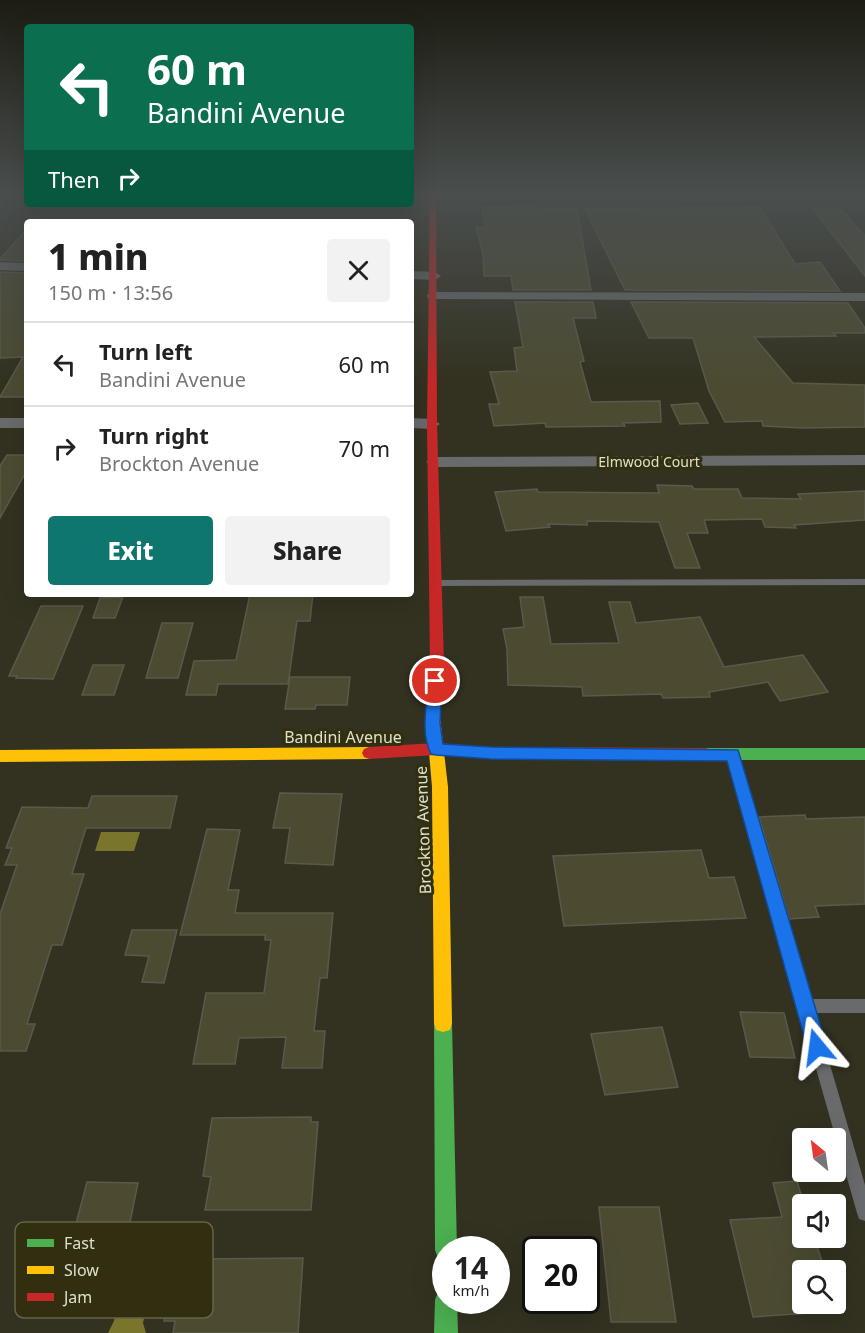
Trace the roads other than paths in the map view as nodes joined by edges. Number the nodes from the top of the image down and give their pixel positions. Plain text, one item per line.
1 (435, 257) edge
2 (0, 266) edge
3 (24, 267) edge
4 (414, 275) edge
5 (435, 276) junction
6 (434, 296) junction
7 (865, 297) edge
8 (0, 423) edge
9 (24, 423) edge
10 (414, 423) edge
11 (432, 424) junction
12 (865, 460) edge
13 (434, 462) junction
14 (865, 582) edge
15 (435, 583) junction
16 (436, 749) junction
17 (865, 754) edge
18 (732, 755) junction
19 (0, 756) edge
20 (805, 1006) junction
21 (865, 1006) edge
22 (865, 1213) edge
23 (446, 1236) edge
24 (446, 1314) edge
25 (446, 1333) edge

1 - 5 main road, Brockton Avenue
2 - 3 street
4 - 5 street
5 - 6 main road, Brockton Avenue
6 - 7 street
6 - 11 main road, Brockton Avenue
8 - 9 street
10 - 11 street
11 - 13 main road, Brockton Avenue
12 - 13 street, Elmwood Court
13 - 15 main road, Brockton Avenue
14 - 15 lane
15 - 16 main road, Brockton Avenue
16 - 18 main road, Bandini Avenue
16 - 19 main road, Bandini Avenue
16 - 23 main road, Brockton Avenue
17 - 18 main road, Bandini Avenue
18 - 20 lane
20 - 21 lane
20 - 22 lane
24 - 25 main road

